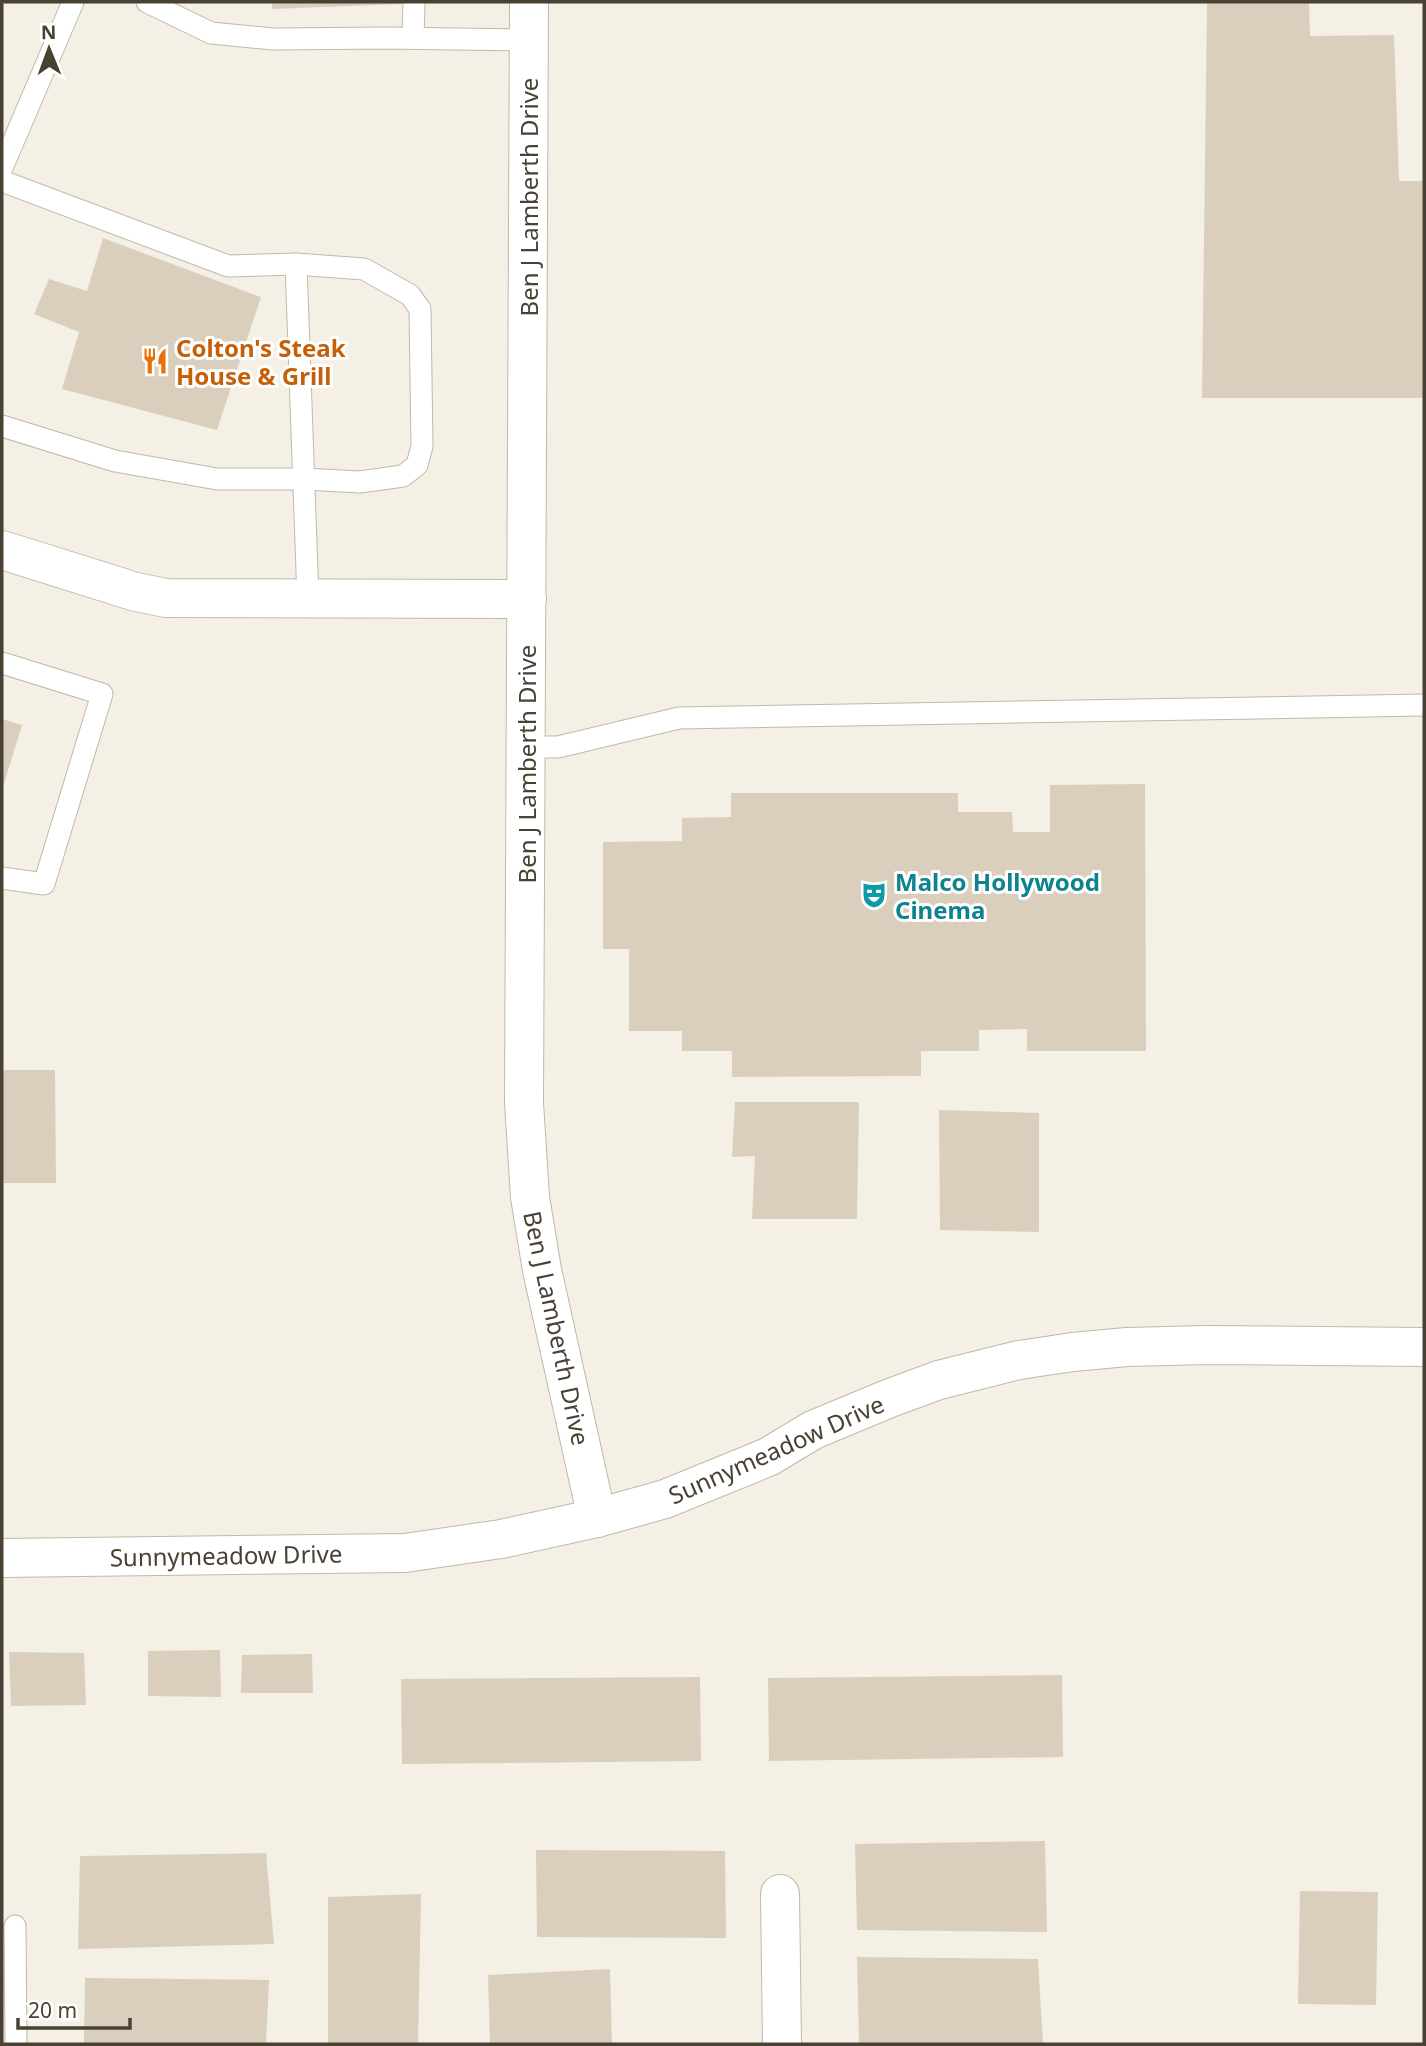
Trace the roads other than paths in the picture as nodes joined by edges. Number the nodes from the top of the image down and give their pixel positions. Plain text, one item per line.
1 (73, 2) edge
2 (147, 2) edge
3 (414, 2) edge
4 (529, 2) edge
5 (413, 38) junction
6 (529, 40) junction
7 (2, 168) edge
8 (2, 181) edge
9 (296, 264) junction
10 (2, 426) edge
11 (304, 479) junction
12 (2, 550) edge
13 (308, 599) junction
14 (527, 599) junction
15 (2, 663) edge
16 (1424, 705) edge
17 (526, 747) junction
18 (2, 878) edge
19 (1424, 1347) edge
20 (597, 1518) junction
21 (2, 1558) edge
22 (780, 1894) dead end
23 (15, 1926) dead end
24 (16, 2044) edge
25 (782, 2044) edge

1 - 7 lane
2 - 5 lane
3 - 5 lane
4 - 6 street, Ben J Lamberth Drive
5 - 6 lane
6 - 14 street, Ben J Lamberth Drive
8 - 9 lane
9 - 11 lane
9 - 11 lane
10 - 11 lane
11 - 13 lane
12 - 13 street
13 - 14 street
14 - 17 street, Ben J Lamberth Drive
15 - 18 lane
16 - 17 lane
17 - 20 street, Ben J Lamberth Drive
19 - 20 street, Sunnymeadow Drive
20 - 21 street, Sunnymeadow Drive
22 - 25 street
23 - 24 lane

